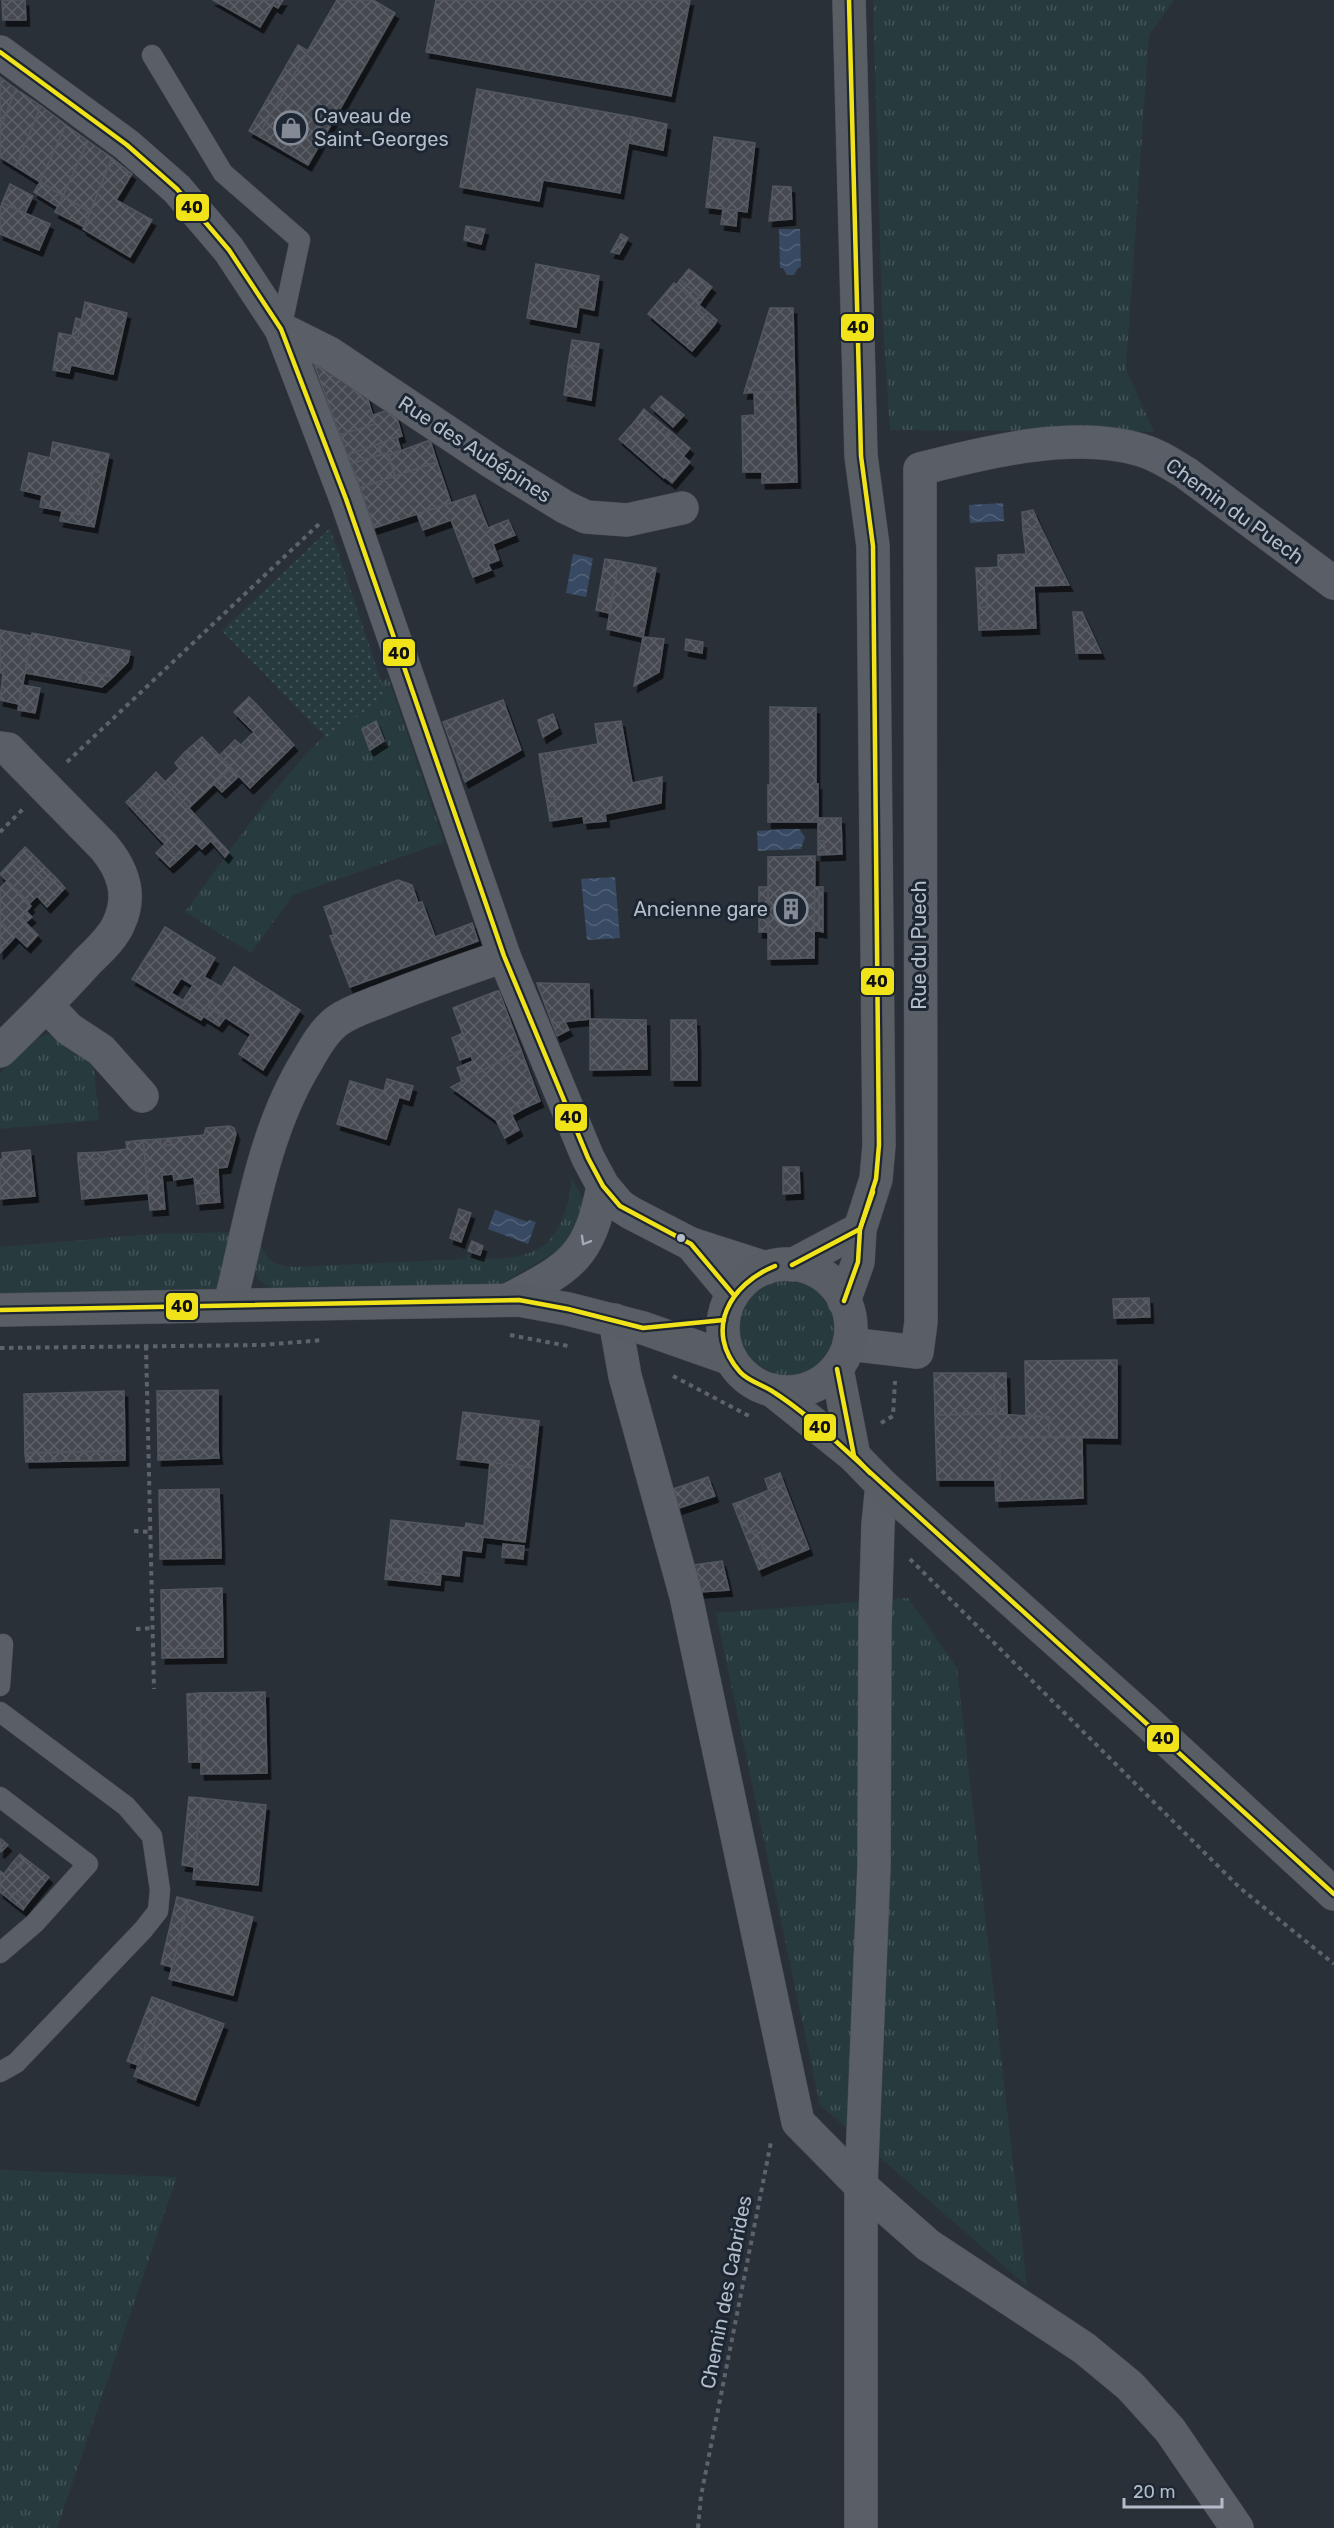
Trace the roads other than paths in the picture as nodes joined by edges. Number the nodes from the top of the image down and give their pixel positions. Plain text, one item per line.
1 (849, 0) edge
2 (0, 52) edge
3 (152, 55) dead end
4 (280, 330) junction
5 (920, 469) joint
6 (682, 508) dead end
7 (1334, 583) edge
8 (0, 748) edge
9 (504, 956) junction
10 (47, 1006) junction
11 (0, 1051) edge
12 (142, 1096) dead end
13 (603, 1186) junction
14 (860, 1229) junction
15 (691, 1244) junction
16 (779, 1267) junction
17 (508, 1300) junction
18 (844, 1301) junction
19 (230, 1304) junction
20 (728, 1307) junction
21 (0, 1310) edge
22 (629, 1324) junction
23 (843, 1356) junction
24 (731, 1359) junction
25 (772, 1390) junction
26 (854, 1456) junction
27 (882, 1485) junction
28 (3, 1644) dead end
29 (0, 1686) edge
30 (0, 1712) edge
31 (0, 1797) edge
32 (1334, 1894) edge
33 (0, 1953) edge
34 (0, 2072) edge
35 (861, 2186) junction
36 (861, 2528) edge
37 (1237, 2528) edge

1 - 14 street
2 - 4 street
3 - 4 lane
4 - 6 street, Rue des Aubépines
4 - 9 street
5 - 7 street, Chemin du Puech
5 - 23 street, Rue du Puech
8 - 10 street
9 - 13 street
9 - 19 street
10 - 11 street
10 - 12 street
13 - 15 street
13 -> 17 street
14 - 16 street
14 - 18 street
15 - 16 street
15 - 20 street
16 - 18 street
16 - 20 street
17 - 19 street
17 - 22 street
18 - 23 street
19 - 21 street
20 - 22 street
20 - 24 street
22 - 24 street
22 - 35 street
23 - 25 street
23 - 26 street
24 - 25 street
25 - 26 street
26 - 27 street
27 - 32 street
27 - 35 street
28 - 29 lane
30 - 34 lane
31 - 33 lane
35 - 36 street
35 - 37 street

